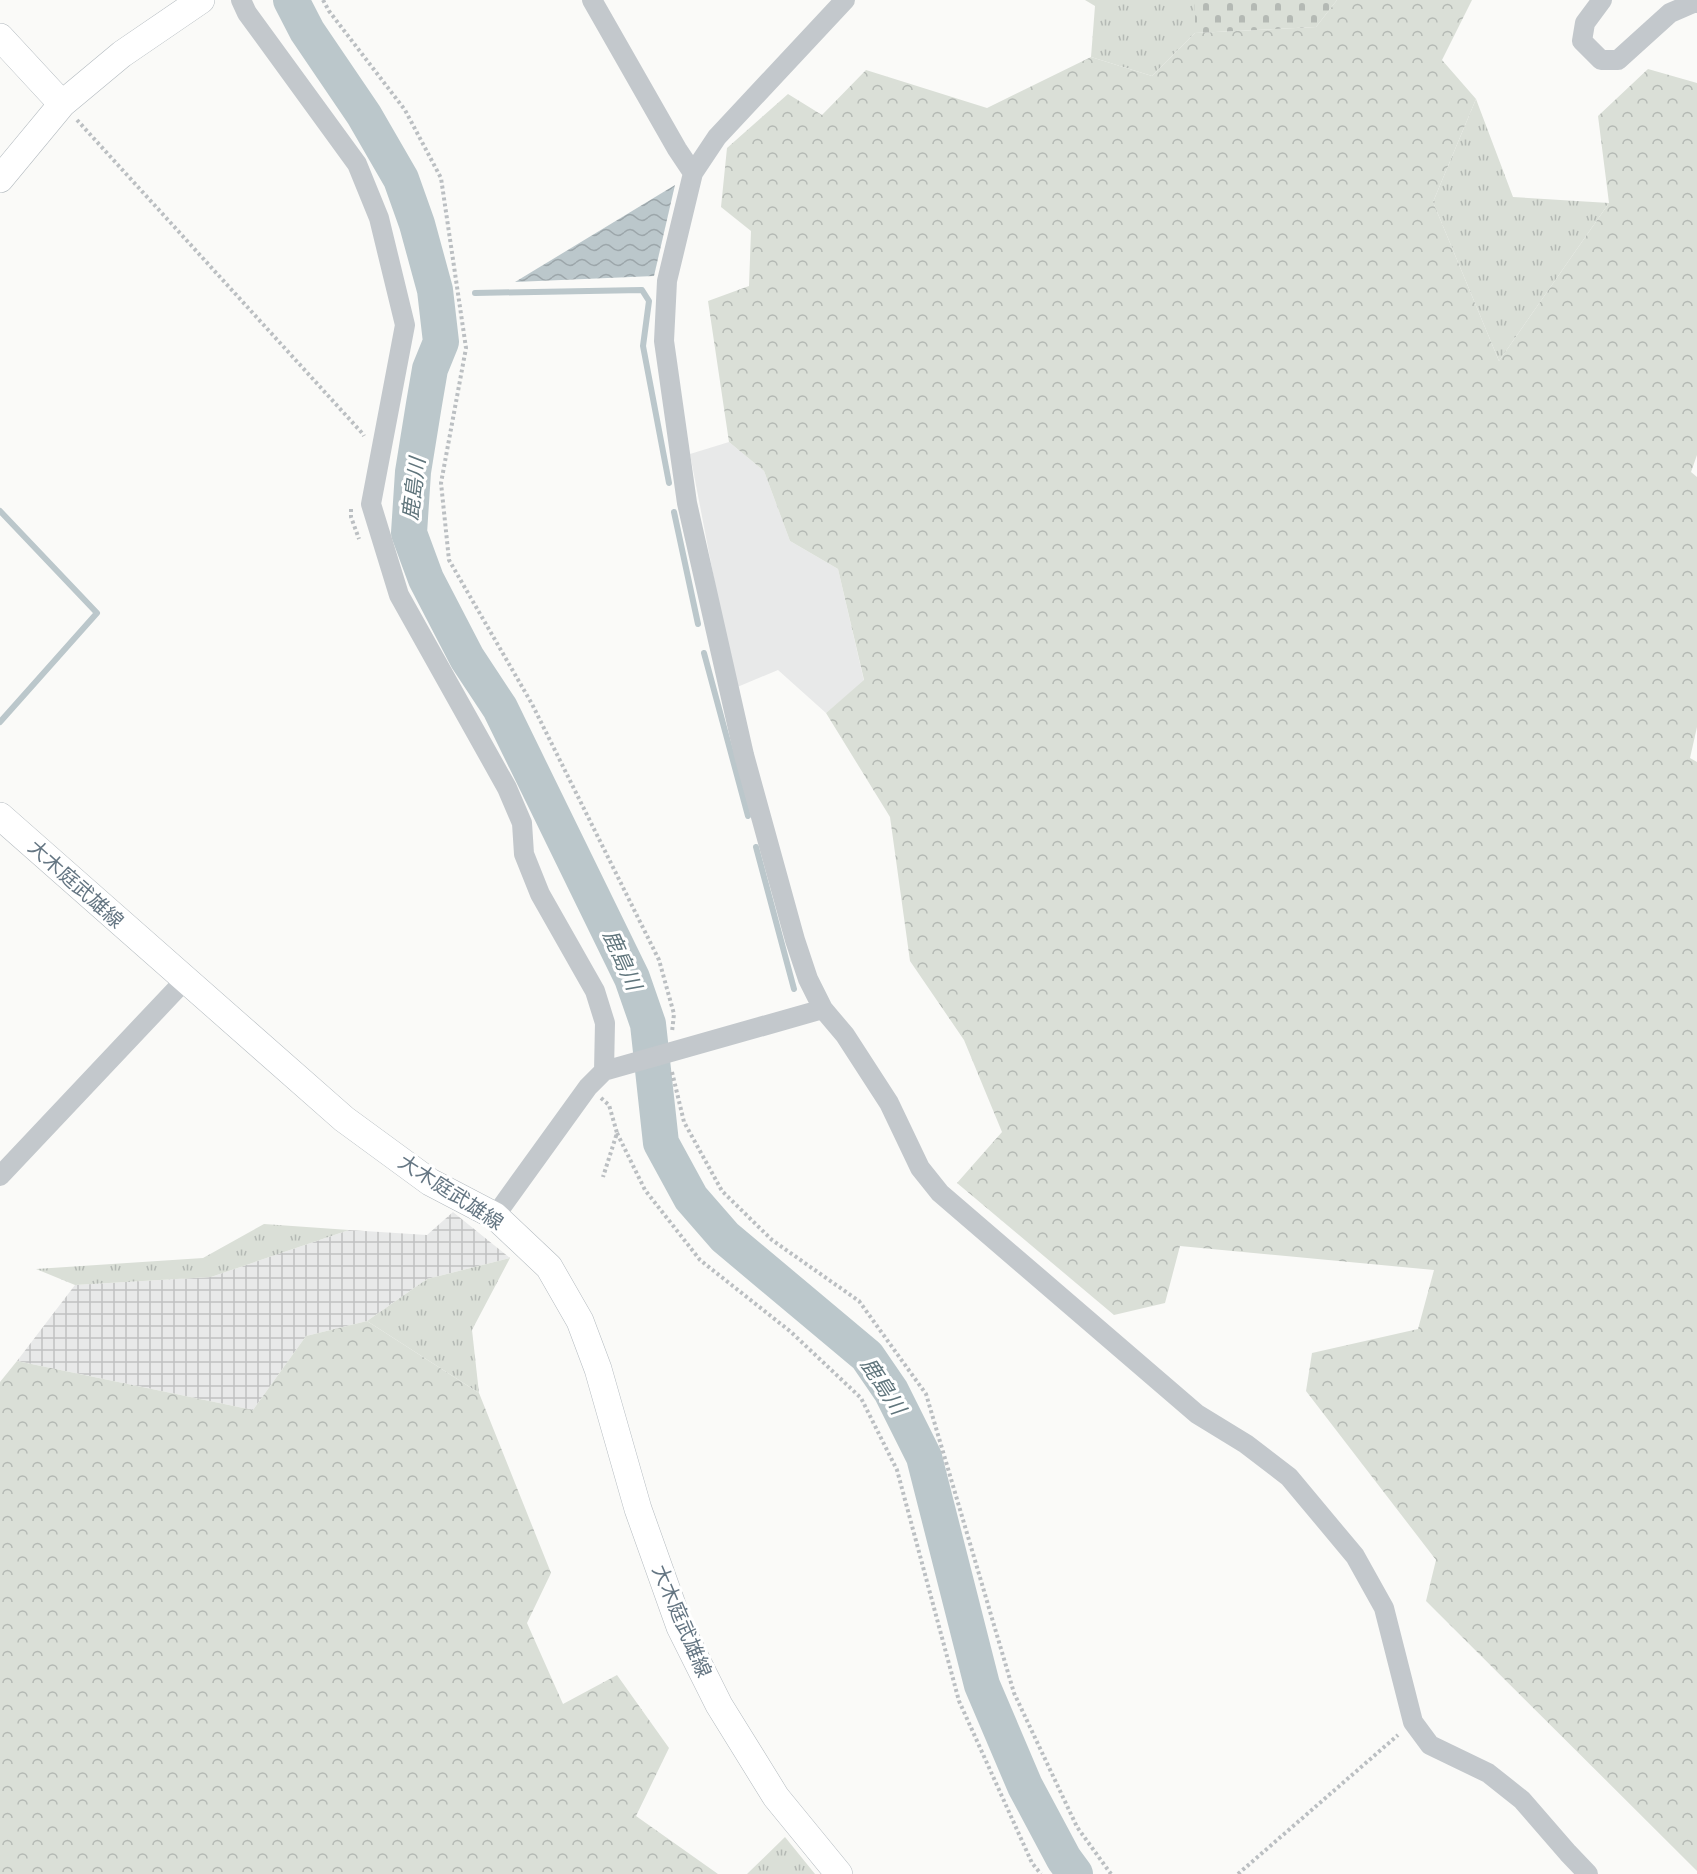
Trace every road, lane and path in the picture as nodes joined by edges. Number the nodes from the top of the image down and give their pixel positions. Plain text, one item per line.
1 (201, 0) edge
2 (241, 0) edge
3 (323, 0) edge
4 (592, 0) edge
5 (845, 0) edge
6 (1602, 0) edge
7 (1697, 3) edge
8 (0, 37) edge
9 (62, 104) junction
10 (693, 173) junction
11 (0, 179) edge
12 (365, 444) dead end
13 (351, 506) dead end
14 (362, 547) dead end
15 (0, 816) edge
16 (185, 980) junction
17 (823, 1009) junction
18 (668, 1053) junction
19 (609, 1069) junction
20 (588, 1087) junction
21 (617, 1133) junction
22 (0, 1176) edge
23 (603, 1177) dead end
24 (495, 1216) junction
25 (1413, 1722) junction
26 (839, 1874) edge
27 (1041, 1874) edge
28 (1111, 1874) edge
29 (1238, 1874) edge
30 (1588, 1874) edge

1 - 9 main road
2 - 19 street
3 - 18 path
4 - 10 street
5 - 10 street
6 - 7 street
8 - 9 main road
9 - 11 main road
9 - 12 path
10 - 17 street
13 - 14 path
15 - 16 main road, 大木庭武雄線
16 - 22 street
16 - 24 main road, 大木庭武雄線
17 - 18 street
17 - 25 street
18 - 19 street
18 - 28 path
19 - 20 street
20 - 21 path
20 - 24 street
21 - 23 path
21 - 27 path
24 - 26 main road, 大木庭武雄線
25 - 29 path
25 - 30 street

